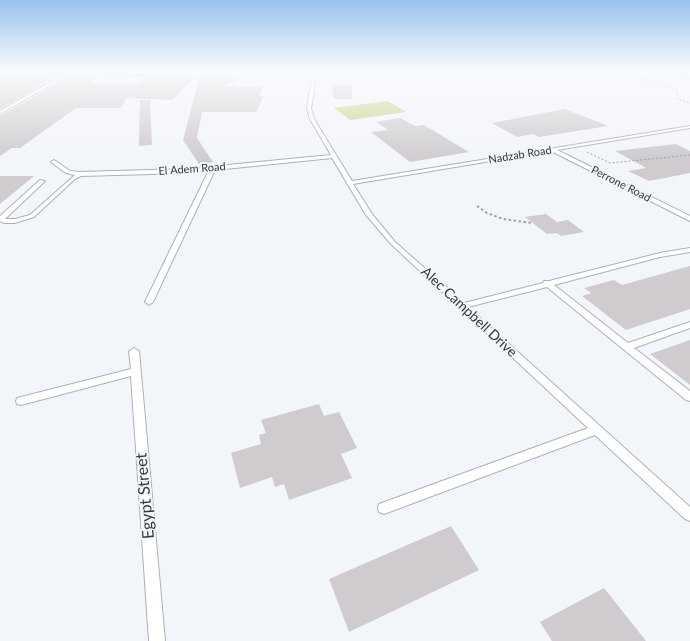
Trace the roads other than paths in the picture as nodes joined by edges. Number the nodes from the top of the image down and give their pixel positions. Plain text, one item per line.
1 (21, 101) edge
2 (310, 101) edge
3 (0, 113) edge
4 (690, 127) edge
5 (552, 150) junction
6 (334, 156) junction
7 (54, 162) dead end
8 (213, 168) junction
9 (80, 174) junction
10 (42, 181) dead end
11 (349, 183) junction
12 (690, 219) edge
13 (690, 250) edge
14 (547, 284) junction
15 (149, 302) dead end
16 (463, 306) junction
17 (690, 325) edge
18 (626, 346) junction
19 (134, 351) dead end
20 (135, 371) junction
21 (690, 397) edge
22 (21, 400) dead end
23 (596, 430) junction
24 (384, 508) dead end
25 (690, 515) edge
26 (156, 641) edge

1 - 3 lane
2 - 6 lane, Alec Campbell Drive
4 - 5 lane, Nadzab Road
5 - 11 lane, Nadzab Road
5 - 12 lane, Perrone Road
6 - 8 lane, El Adem Road
6 - 11 lane, Alec Campbell Drive
7 - 9 lane, El Adem Road
8 - 9 lane, El Adem Road
8 - 15 lane
9 - 10 lane
11 - 16 lane, Alec Campbell Drive
13 - 14 lane
14 - 16 lane
14 - 18 lane
16 - 23 lane, Alec Campbell Drive
17 - 18 lane
18 - 21 lane
19 - 20 lane, Egypt Street
20 - 22 lane
20 - 26 lane, Egypt Street
23 - 24 lane
23 - 25 lane, Alec Campbell Drive

